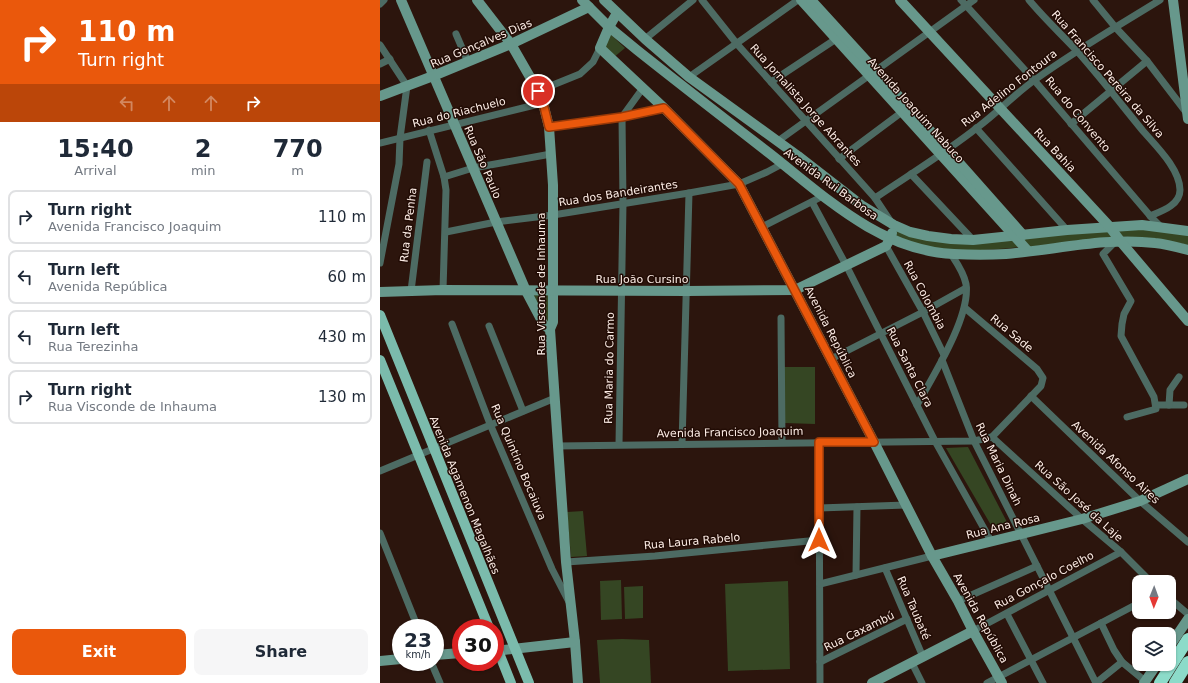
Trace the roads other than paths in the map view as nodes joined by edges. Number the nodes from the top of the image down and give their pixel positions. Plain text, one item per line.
1 (384, 0) edge
2 (401, 0) edge
3 (477, 0) edge
4 (604, 0) edge
5 (694, 0) edge
6 (702, 0) edge
7 (800, 0) edge
8 (811, 0) edge
9 (900, 0) edge
10 (974, 0) edge
11 (1029, 0) edge
12 (1093, 0) edge
13 (1173, 0) edge
14 (1157, 1) edge
15 (586, 3) edge
16 (963, 3) edge
17 (380, 4) edge
18 (617, 13) junction
19 (610, 27) junction
20 (1116, 28) junction
21 (928, 32) junction
22 (456, 34) dead end
23 (836, 39) junction
24 (645, 40) junction
25 (511, 44) junction
26 (737, 44) junction
27 (380, 45) edge
28 (600, 48) junction
29 (1076, 51) junction
30 (390, 59) junction
31 (1147, 61) junction
32 (468, 62) junction
33 (380, 64) edge
34 (872, 72) junction
35 (433, 76) junction
36 (689, 77) junction
37 (1034, 80) junction
38 (771, 82) junction
39 (407, 86) junction
40 (643, 88) junction
41 (538, 91) junction
42 (1112, 91) junction
43 (380, 96) edge
44 (543, 103) junction
45 (664, 108) junction
46 (1000, 109) junction
47 (902, 112) junction
48 (1188, 116) edge
49 (622, 117) junction
50 (806, 121) junction
51 (454, 124) junction
52 (1071, 124) junction
53 (549, 127) junction
54 (976, 128) junction
55 (429, 130) junction
56 (400, 138) junction
57 (778, 141) junction
58 (380, 143) edge
59 (944, 151) junction
60 (551, 154) junction
61 (839, 159) junction
62 (427, 162) dead end
63 (782, 164) junction
64 (473, 168) junction
65 (911, 174) junction
66 (444, 177) junction
67 (739, 184) junction
68 (689, 193) junction
69 (823, 196) junction
70 (875, 198) junction
71 (812, 202) junction
72 (623, 203) junction
73 (553, 214) junction
74 (1150, 216) junction
75 (496, 222) junction
76 (1188, 224) edge
77 (894, 226) junction
78 (1109, 226) junction
79 (1160, 226) junction
80 (762, 227) junction
81 (1176, 229) junction
82 (1067, 230) junction
83 (1188, 231) edge
84 (446, 232) junction
85 (1018, 235) junction
86 (973, 240) junction
87 (1118, 242) junction
88 (888, 243) junction
89 (1188, 250) edge
90 (1028, 251) junction
91 (952, 254) junction
92 (380, 262) edge
93 (846, 265) junction
94 (966, 288) junction
95 (443, 290) junction
96 (796, 290) junction
97 (410, 291) junction
98 (526, 291) junction
99 (553, 291) junction
100 (622, 291) junction
101 (687, 291) junction
102 (380, 292) edge
103 (965, 308) junction
104 (923, 312) junction
105 (380, 315) edge
106 (781, 318) dead end
107 (1188, 321) edge
108 (452, 324) dead end
109 (489, 326) dead end
110 (550, 329) junction
111 (881, 333) junction
112 (943, 358) junction
113 (831, 359) junction
114 (380, 360) edge
115 (1179, 377) dead end
116 (1031, 396) junction
117 (555, 398) junction
118 (917, 405) junction
119 (1156, 405) junction
120 (1169, 405) junction
121 (1184, 405) dead end
122 (523, 411) junction
123 (1127, 416) dead end
124 (490, 424) junction
125 (992, 437) junction
126 (935, 441) junction
127 (974, 441) junction
128 (782, 442) junction
129 (819, 442) junction
130 (874, 442) junction
131 (619, 444) junction
132 (682, 444) junction
133 (557, 446) junction
134 (434, 449) junction
135 (418, 455) junction
136 (380, 471) edge
137 (1188, 479) edge
138 (1140, 501) junction
139 (906, 505) junction
140 (857, 507) junction
141 (819, 508) junction
142 (1082, 519) junction
143 (380, 533) edge
144 (1021, 534) junction
145 (819, 540) junction
146 (991, 541) junction
147 (1188, 542) edge
148 (1121, 552) junction
149 (932, 556) junction
150 (566, 562) junction
151 (1037, 566) junction
152 (885, 568) junction
153 (856, 575) junction
154 (1144, 575) edge
155 (820, 584) junction
156 (1050, 590) junction
157 (958, 601) junction
158 (1176, 604) edge
159 (571, 606) junction
160 (1132, 607) edge
161 (1007, 614) junction
162 (1188, 614) edge
163 (414, 619) edge
164 (485, 619) edge
165 (1188, 619) edge
166 (907, 620) junction
167 (1101, 623) junction
168 (973, 631) junction
169 (1074, 637) junction
170 (1176, 637) edge
171 (1188, 639) edge
172 (575, 642) junction
173 (504, 648) edge
174 (516, 649) junction
175 (923, 657) junction
176 (1176, 657) edge
177 (1032, 659) junction
178 (392, 660) edge
179 (380, 661) edge
180 (820, 662) junction
181 (1122, 662) junction
182 (1188, 662) edge
183 (912, 663) junction
184 (504, 667) edge
185 (435, 671) edge
186 (1153, 671) edge
187 (1165, 671) edge
188 (1167, 671) edge
189 (1000, 680) edge
190 (1147, 682) edge
191 (440, 683) edge
192 (511, 683) edge
193 (529, 683) edge
194 (578, 683) edge
195 (820, 683) edge
196 (872, 683) edge
197 (922, 683) edge
198 (987, 683) edge
199 (1043, 683) edge
200 (1096, 683) edge
201 (1160, 683) edge
202 (1175, 683) edge

1 - 17 street
2 - 35 street, Rua São Paulo
3 - 25 street, Rua Visconde de Inhauma
4 - 18 street, Avenida Rui Barbosa
5 - 24 street
6 - 26 street, Rua Jornalista Jorge Abrantes
7 - 23 street, Avenida Joaquim Nabuco
7 - 26 street
8 - 34 street, Avenida Joaquim Nabuco
9 - 21 street, Rua Bahia
10 - 16 street
11 - 29 street, Rua Francisco Pereira da Silva
12 - 20 street
13 - 48 street
14 - 20 street, Rua Adelino Fontoura
15 - 19 street, Avenida Rui Barbosa
15 - 25 street, Rua Gonçalves Dias
16 - 21 street
16 - 37 street, Rua do Convento
18 - 19 street
18 - 24 street, Avenida Rui Barbosa
19 - 28 street
19 - 63 street, Avenida Rui Barbosa
20 - 29 street, Rua Adelino Fontoura
20 - 31 street
21 - 34 street
21 - 46 street, Rua Bahia
22 - 32 street
23 - 34 street, Avenida Joaquim Nabuco
23 - 38 street
24 - 36 street, Avenida Rui Barbosa
25 - 32 street, Rua Gonçalves Dias
25 - 41 street, Rua Visconde de Inhauma
26 - 36 street
26 - 38 street, Rua Jornalista Jorge Abrantes
27 - 30 street
28 - 40 street, Avenida República
28 - 41 street
29 - 37 street, Rua Adelino Fontoura
29 - 42 street, Rua Francisco Pereira da Silva
30 - 33 street
30 - 39 street
31 - 42 street
31 - 48 street
32 - 35 street, Rua Gonçalves Dias
34 - 47 street, Avenida Joaquim Nabuco
34 - 50 street
34 - 59 street, Avenida Joaquim Nabuco
35 - 39 street, Rua Gonçalves Dias
35 - 51 street, Rua São Paulo
36 - 57 street, Avenida Rui Barbosa
37 - 46 street, Rua Adelino Fontoura
37 - 52 street, Rua do Convento
38 - 50 street, Rua Jornalista Jorge Abrantes
39 - 43 street, Rua Gonçalves Dias
39 - 56 street
40 - 45 street, Avenida República
40 - 49 street
41 - 44 street, Rua Visconde de Inhauma
42 - 52 street
42 - 74 street, Rua Francisco Pereira da Silva
44 - 51 street, Rua do Riachuelo
44 - 53 street, Rua Visconde de Inhauma
45 - 49 street
45 - 67 street, Avenida República
46 - 54 street, Rua Adelino Fontoura
46 - 78 street, Rua Bahia
47 - 59 street, Avenida Joaquim Nabuco
47 - 61 street
49 - 53 street
49 - 72 street, Rua Maria do Carmo
50 - 57 street
50 - 61 street, Rua Jornalista Jorge Abrantes
51 - 55 street, Rua do Riachuelo
51 - 64 street, Rua São Paulo
52 - 74 street, Rua do Convento
53 - 60 street, Rua Visconde de Inhauma
54 - 59 street, Rua Adelino Fontoura
54 - 82 street
55 - 56 street, Rua do Riachuelo
55 - 66 street
56 - 58 street, Rua do Riachuelo
56 - 92 street
57 - 77 street, Avenida Rui Barbosa
59 - 65 street, Rua Adelino Fontoura
59 - 85 street, Avenida Joaquim Nabuco
60 - 64 street
60 - 73 street, Rua Visconde de Inhauma
61 - 70 street, Rua Jornalista Jorge Abrantes
62 - 97 street, Rua da Penha
63 - 67 street, Rua dos Bandeirantes
63 - 69 street, Avenida Rui Barbosa
64 - 66 street
64 - 75 street, Rua São Paulo
65 - 70 street, Rua Adelino Fontoura
65 - 86 street
66 - 84 street
67 - 68 street, Rua dos Bandeirantes
67 - 80 street, Avenida República
68 - 72 street, Rua dos Bandeirantes
68 - 101 street
69 - 71 street
69 - 88 street, Avenida Rui Barbosa
70 - 77 street, Rua Jornalista Jorge Abrantes
71 - 80 street
71 - 93 street, Rua Santa Clara
72 - 73 street, Rua dos Bandeirantes
72 - 100 street, Rua Maria do Carmo
73 - 75 street, Rua dos Bandeirantes
73 - 99 street, Rua Visconde de Inhauma
74 - 79 street, Rua do Convento
75 - 84 street, Rua dos Bandeirantes
75 - 98 street, Rua São Paulo
76 - 81 street
77 - 86 street, Avenida Rui Barbosa
77 - 88 street
78 - 79 street, Avenida Rui Barbosa
78 - 82 street, Avenida Rui Barbosa
78 - 87 street, Rua Bahia
79 - 81 street, Avenida Rui Barbosa
80 - 96 street, Avenida República
81 - 83 street, Avenida Rui Barbosa
82 - 85 street, Avenida Rui Barbosa
84 - 95 street
85 - 86 street, Avenida Rui Barbosa
85 - 90 street, Avenida Joaquim Nabuco
87 - 89 street, Avenida Rui Barbosa
87 - 90 street, Avenida Rui Barbosa
87 - 107 street, Rua Bahia
87 - 119 street
88 - 91 street, Avenida Rui Barbosa
88 - 93 street, Rua João Cursino
88 - 104 street, Rua Colombia
90 - 91 street, Avenida Rui Barbosa
91 - 94 street
93 - 96 street, Rua João Cursino
93 - 111 street, Rua Santa Clara
94 - 103 street
94 - 104 street
95 - 97 street, Rua João Cursino
95 - 98 street, Rua João Cursino
96 - 101 street, Rua João Cursino
96 - 113 street, Avenida República
97 - 102 street, Rua João Cursino
98 - 99 street, Rua João Cursino
98 - 110 street, Rua São Paulo
99 - 100 street, Rua João Cursino
99 - 110 street, Rua Visconde de Inhauma
100 - 101 street, Rua João Cursino
100 - 131 street, Rua Maria do Carmo
101 - 132 street
103 - 112 street
103 - 116 street, Rua Sade
104 - 111 street
104 - 112 street, Rua Colombia
105 - 134 main road, Avenida Agamenon Magalhães
106 - 128 street
108 - 124 street, Rua Quintino Bocaiuva
109 - 122 street
110 - 117 street, Rua Visconde de Inhauma
111 - 113 street
111 - 118 street, Rua Santa Clara
112 - 118 street
112 - 127 street, Rua Maria Dinah
113 - 130 street, Avenida República
114 - 135 main road
115 - 120 street
116 - 125 street
116 - 138 street, Avenida Afonso Aires
117 - 122 street
117 - 133 street, Rua Visconde de Inhauma
118 - 126 street, Rua Santa Clara
119 - 120 street
119 - 123 street
120 - 121 street
122 - 124 street
124 - 134 street
124 - 159 street, Rua Quintino Bocaiuva
125 - 127 street, Avenida Francisco Joaquim
125 - 142 street, Rua São José da Laje
126 - 127 street, Avenida Francisco Joaquim
126 - 130 street, Avenida Francisco Joaquim
126 - 146 street, Rua Santa Clara
127 - 144 street, Rua Maria Dinah
128 - 129 street, Avenida Francisco Joaquim
128 - 132 street, Avenida Francisco Joaquim
129 - 130 street, Avenida Francisco Joaquim
129 - 141 street
130 - 139 street, Avenida República
131 - 132 street, Avenida Francisco Joaquim
131 - 133 street, Avenida Francisco Joaquim
133 - 150 street, Rua Visconde de Inhauma
134 - 135 street
134 - 174 main road, Avenida Agamenon Magalhães
135 - 136 street
135 - 164 main road
137 - 138 street, Rua Ana Rosa
138 - 142 street, Rua Ana Rosa
138 - 147 street, Avenida Afonso Aires
139 - 140 street
139 - 149 street, Avenida República
140 - 141 street
140 - 153 street
141 - 145 street
142 - 144 street, Rua Ana Rosa
142 - 148 street, Rua São José da Laje
143 - 163 street
144 - 146 street, Rua Ana Rosa
144 - 151 street, Rua Maria Dinah
145 - 150 street, Rua Laura Rabelo
145 - 155 street
146 - 149 street, Rua Ana Rosa
148 - 154 street, Rua São José da Laje
148 - 156 street, Rua Gonçalo Coelho
149 - 152 street, Rua Ana Rosa
149 - 157 street, Avenida República
150 - 159 street, Rua Visconde de Inhauma
151 - 156 street, Rua Maria Dinah
151 - 157 street
152 - 153 street, Rua Ana Rosa
152 - 166 street, Rua Taubaté
153 - 155 street, Rua Ana Rosa
155 - 180 street
156 - 161 street, Rua Gonçalo Coelho
156 - 169 street, Rua Maria Dinah
157 - 168 street, Avenida República
158 - 162 street
159 - 172 street, Rua Visconde de Inhauma
160 - 167 street
161 - 168 street, Rua Gonçalo Coelho
161 - 177 street
165 - 170 street
166 - 175 street, Rua Taubaté
166 - 180 street, Rua Caxambú
167 - 169 street
167 - 181 street
168 - 175 street, Rua Gonçalo Coelho
168 - 189 street, Avenida República
169 - 177 street
169 - 200 street, Rua Maria Dinah
171 - 176 highway
172 - 174 street
172 - 194 street, Rua Visconde de Inhauma
173 - 174 street
174 - 193 main road, Avenida Agamenon Magalhães
175 - 183 street, Rua Gonçalo Coelho
177 - 189 street
177 - 199 street
178 - 179 street
180 - 195 street
181 - 190 street
181 - 200 street
182 - 202 highway
183 - 196 street, Rua Gonçalo Coelho
183 - 197 street
184 - 192 main road
185 - 191 street
186 - 190 street
187 - 190 highway
188 - 201 highway
189 - 198 street

